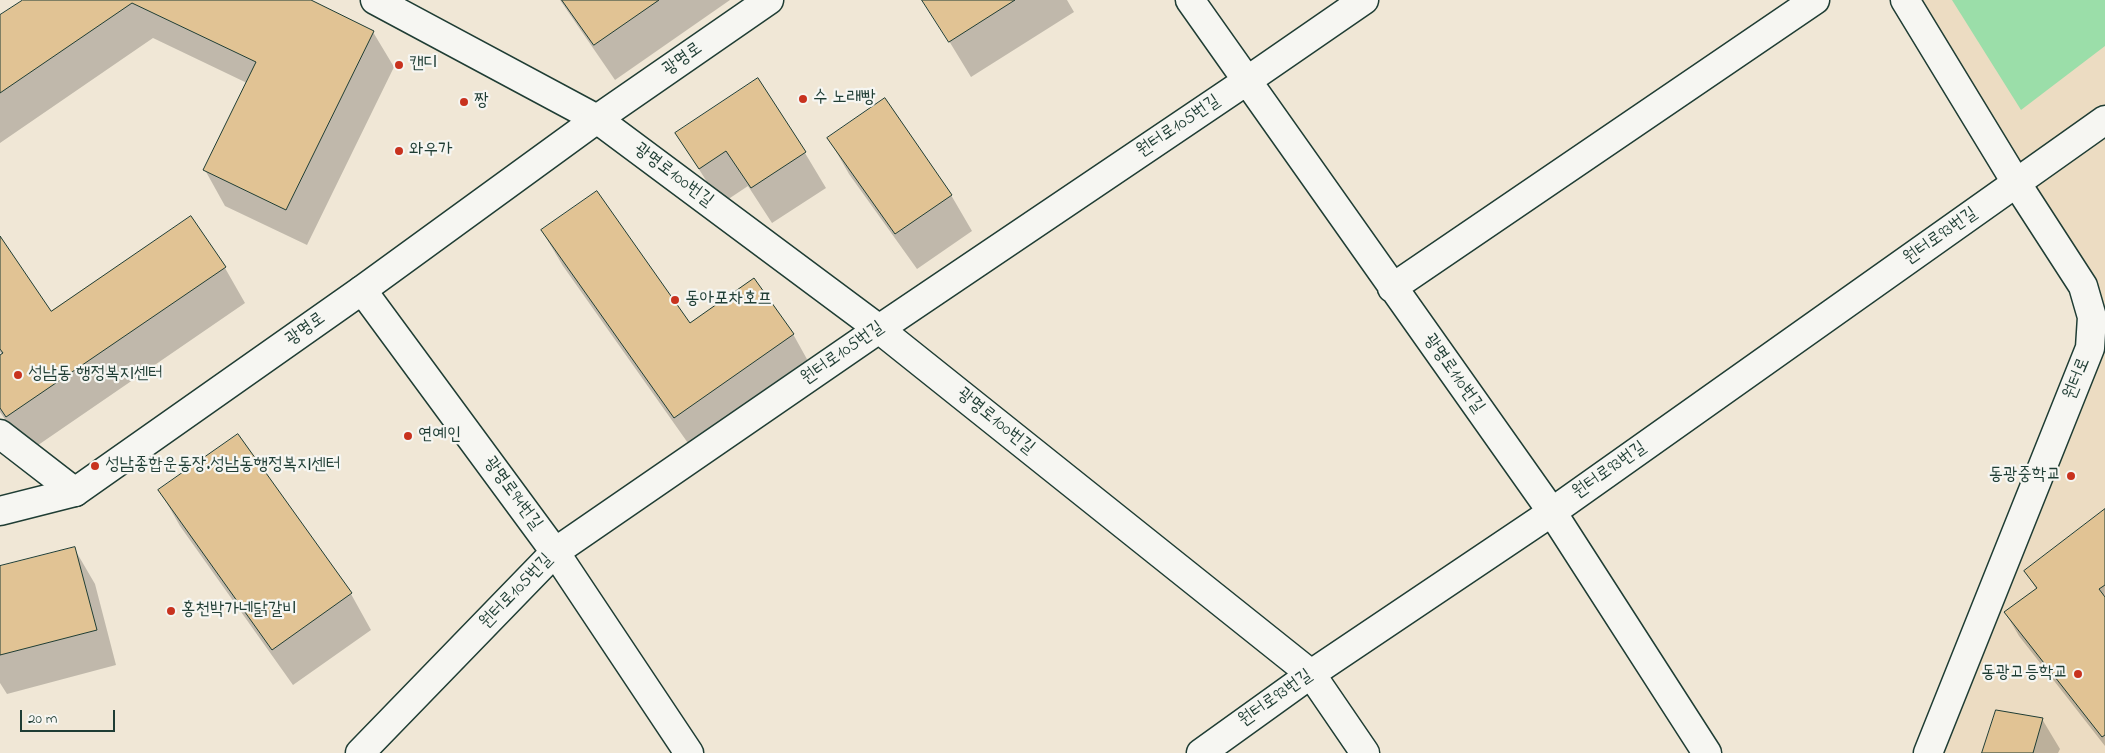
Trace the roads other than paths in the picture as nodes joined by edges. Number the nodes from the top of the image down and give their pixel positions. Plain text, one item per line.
1 (375, 0) edge
2 (769, 0) edge
3 (1190, 0) edge
4 (1364, 0) edge
5 (1815, 0) edge
6 (1905, 0) edge
7 (1248, 80) junction
8 (597, 119) junction
9 (2105, 120) edge
10 (2017, 184) junction
11 (1392, 288) junction
12 (362, 290) junction
13 (879, 329) junction
14 (0, 434) edge
15 (75, 492) junction
16 (0, 511) edge
17 (1552, 512) junction
18 (555, 552) junction
19 (1311, 674) junction
20 (360, 753) edge
21 (689, 753) edge
22 (1201, 753) edge
23 (1365, 753) edge
24 (1707, 753) edge
25 (1928, 753) edge

1 - 8 street
2 - 8 street, 광명로
3 - 7 street, 광명로110번길
4 - 7 street, 원터로105번길
5 - 11 street
6 - 10 street, 원터로
7 - 11 street, 광명로110번길
7 - 13 street, 원터로105번길
8 - 12 street, 광명로
8 - 13 street, 광명로100번길
9 - 10 street, 원터로93번길
10 - 17 street, 원터로93번길
10 - 25 street, 원터로
11 - 17 street, 광명로110번길
12 - 15 street, 광명로
12 - 18 street, 광명로94번길
13 - 18 street, 원터로105번길
13 - 19 street, 광명로100번길
14 - 15 street
15 - 16 street, 광명로
17 - 19 street, 원터로93번길
17 - 24 street, 광명로110번길
18 - 20 street, 원터로105번길
18 - 21 street, 광명로94번길
19 - 22 street, 원터로93번길
19 - 23 street, 광명로100번길

